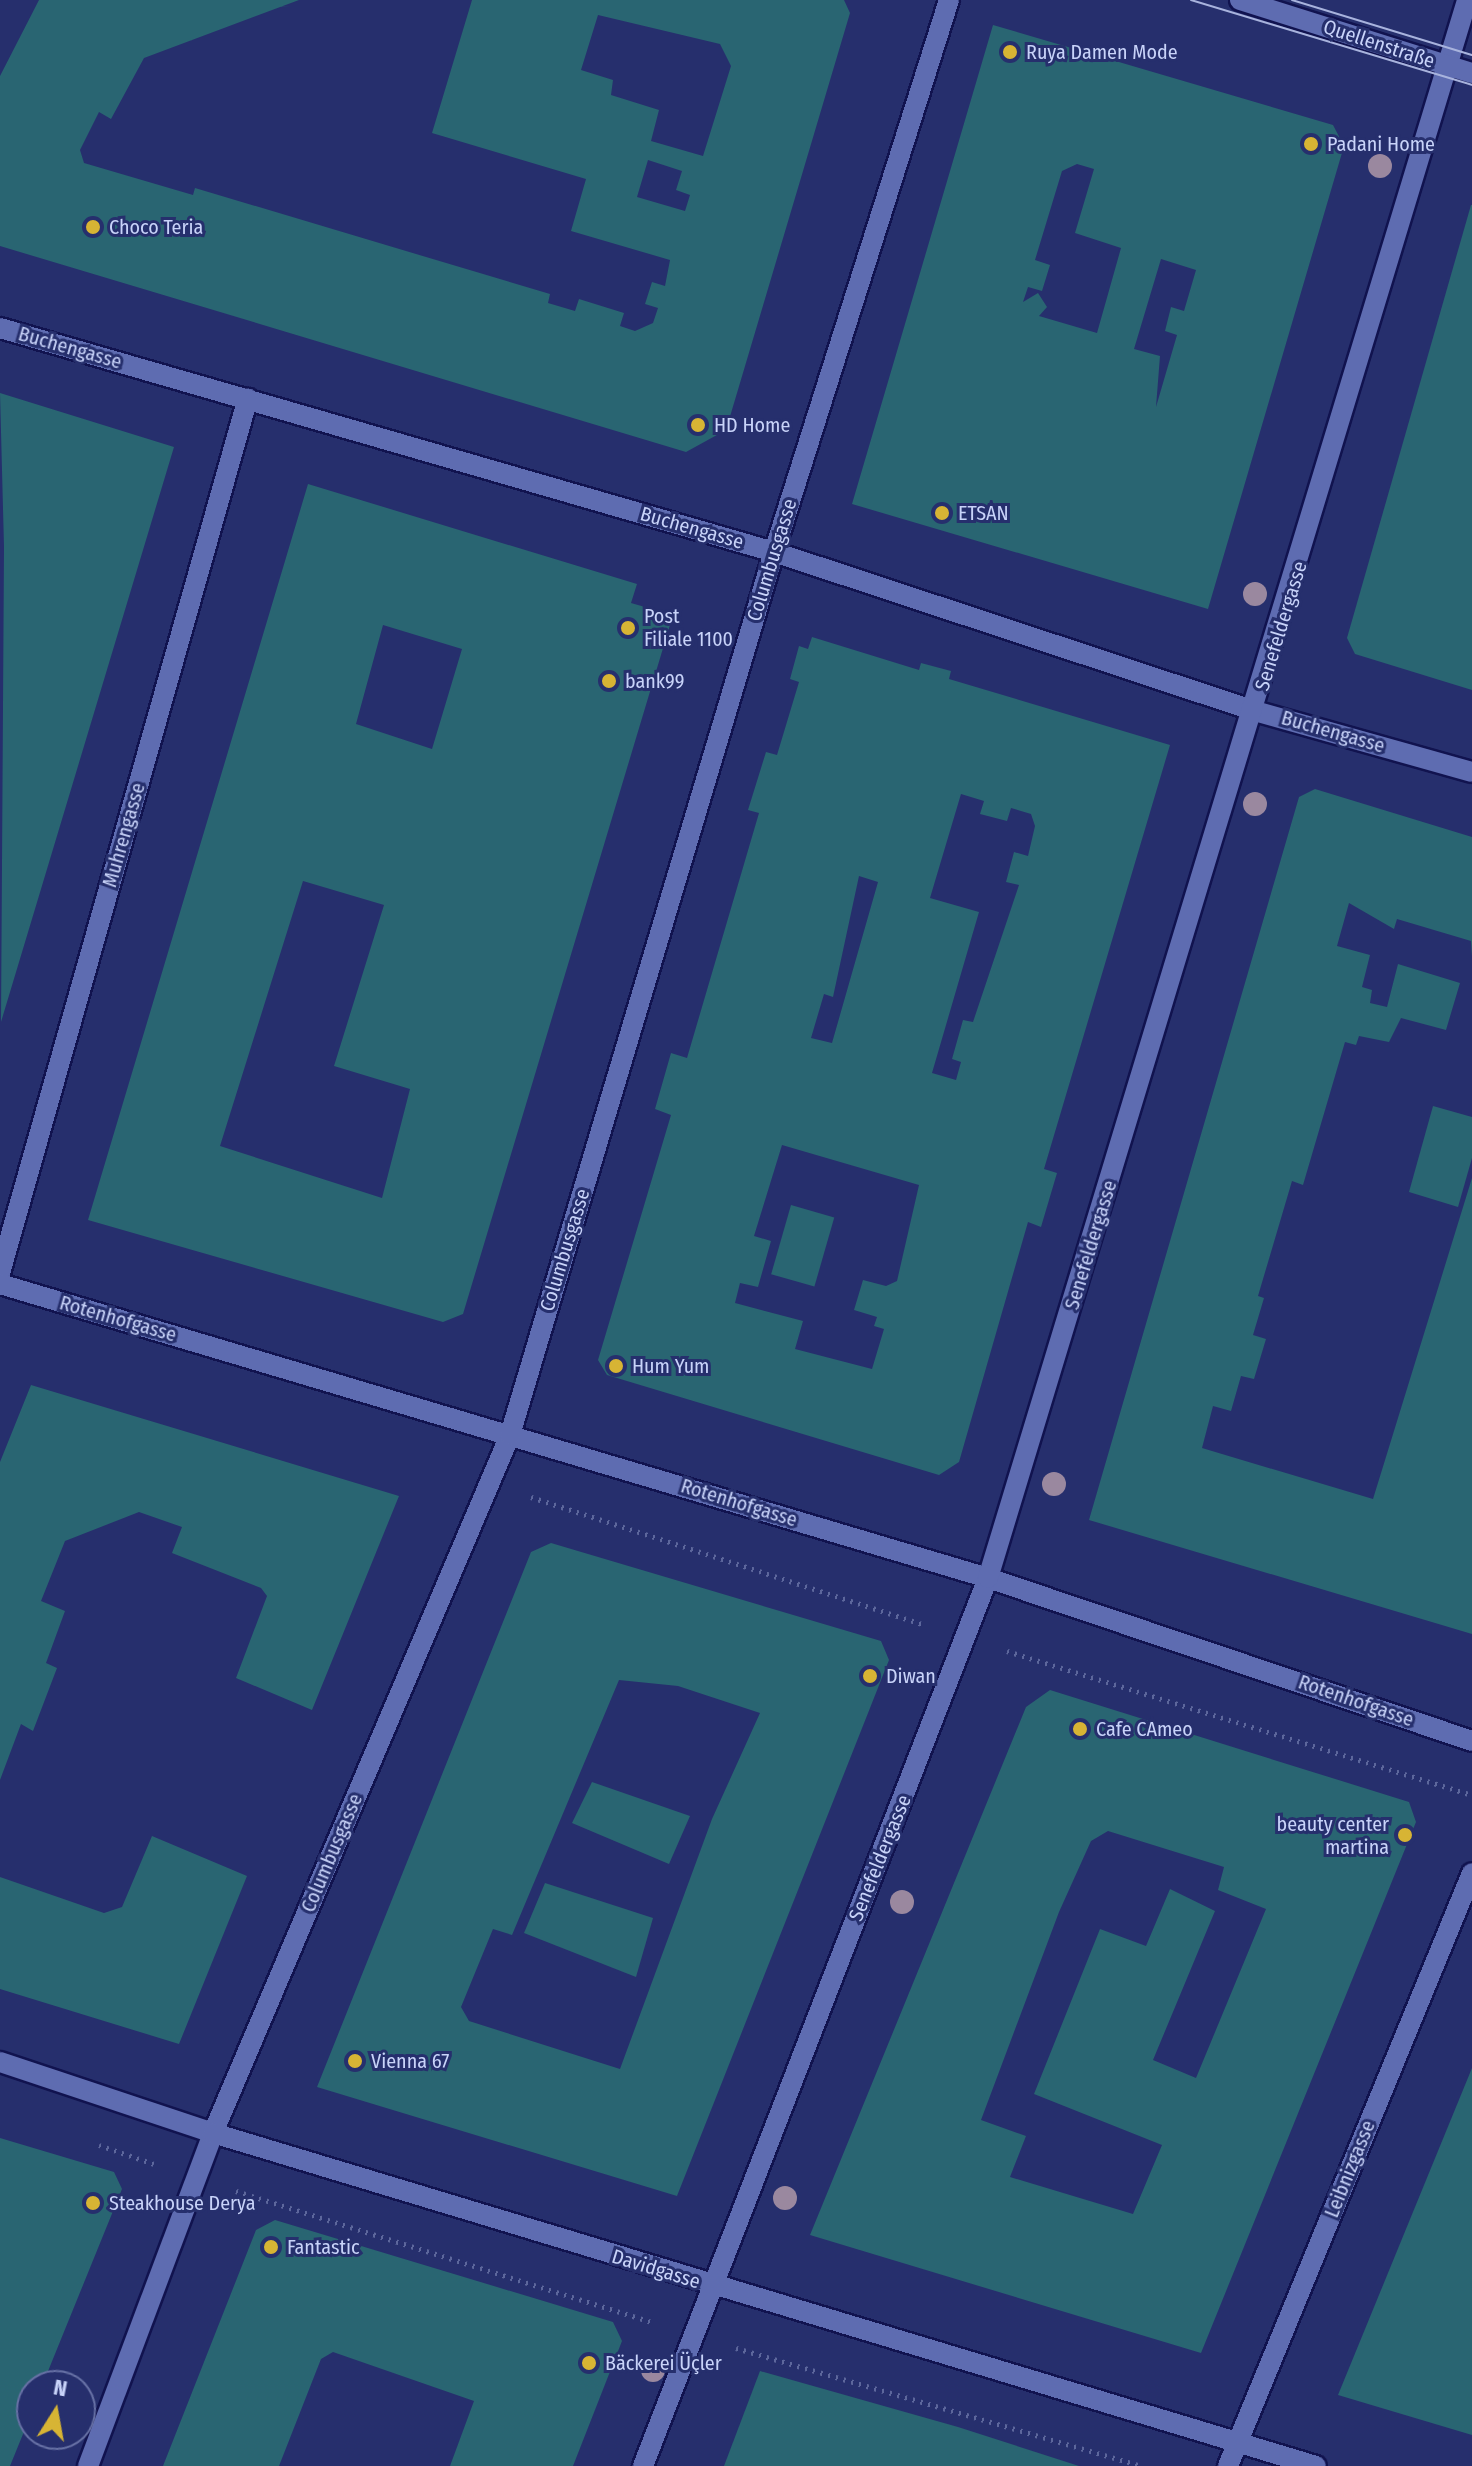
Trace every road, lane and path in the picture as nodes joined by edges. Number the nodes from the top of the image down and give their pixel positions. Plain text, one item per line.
1 (949, 0) edge
2 (1240, 0) edge
3 (1467, 0) edge
4 (1450, 67) junction
5 (1472, 73) edge
6 (0, 328) edge
7 (248, 398) junction
8 (774, 552) junction
9 (1255, 711) junction
10 (1472, 772) edge
11 (0, 1273) edge
12 (0, 1284) edge
13 (510, 1435) junction
14 (988, 1578) junction
15 (1472, 1741) edge
16 (1472, 1873) edge
17 (0, 2062) edge
18 (213, 2133) junction
19 (196, 2178) junction
20 (711, 2286) junction
21 (692, 2335) junction
22 (1238, 2443) junction
23 (88, 2466) edge
24 (643, 2466) edge
25 (1143, 2466) edge
26 (1228, 2466) edge
27 (1316, 2466) edge

1 - 8 street, Columbusgasse
2 - 4 street, Quellenstraße
3 - 4 street, Senefeldergasse
4 - 5 street, Quellenstraße
4 - 9 street, Senefeldergasse
6 - 7 street, Buchengasse
7 - 8 street, Buchengasse
7 - 11 street, Muhrengasse
8 - 9 street, Buchengasse
8 - 13 street, Columbusgasse
9 - 10 street, Buchengasse
9 - 14 street, Senefeldergasse
12 - 13 street, Rotenhofgasse
13 - 14 street, Rotenhofgasse
13 - 18 street, Columbusgasse
14 - 15 street, Rotenhofgasse
14 - 20 street, Senefeldergasse
16 - 22 street, Leibnizgasse
17 - 18 street, Davidgasse
18 - 19 street, Columbusgasse
18 - 20 street, Davidgasse
19 - 21 path
19 - 23 street, Columbusgasse
20 - 21 street, Senefeldergasse
20 - 22 street, Davidgasse
21 - 24 street, Senefeldergasse
21 - 25 path
22 - 26 street, Leibnizgasse
22 - 27 street, Davidgasse

